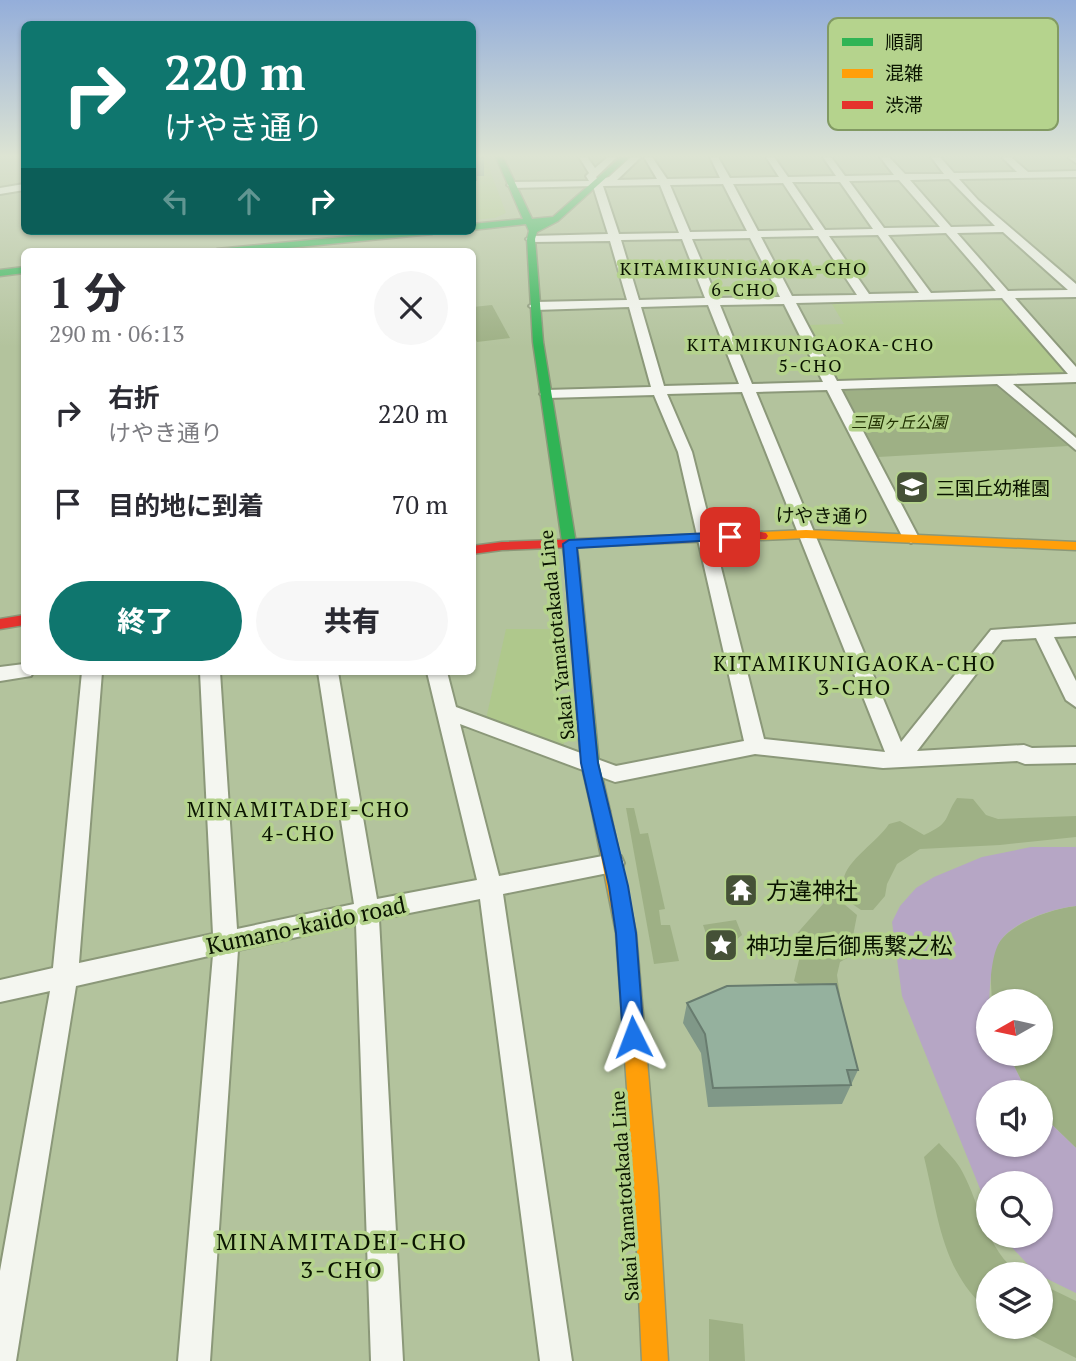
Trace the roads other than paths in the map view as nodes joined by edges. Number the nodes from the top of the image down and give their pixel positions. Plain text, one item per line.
1 (527, 221) edge
2 (552, 221) edge
3 (610, 221) edge
4 (679, 221) edge
5 (746, 221) edge
6 (813, 221) edge
7 (873, 221) edge
8 (940, 221) edge
9 (995, 221) edge
10 (476, 227) edge
11 (1005, 229) junction
12 (531, 230) junction
13 (948, 230) junction
14 (881, 231) junction
15 (821, 233) junction
16 (753, 234) junction
17 (350, 235) edge
18 (685, 235) junction
19 (615, 237) junction
20 (289, 238) edge
21 (238, 248) edge
22 (21, 270) edge
23 (0, 273) edge
24 (1076, 291) edge
25 (1003, 294) junction
26 (927, 296) junction
27 (865, 297) junction
28 (787, 299) junction
29 (712, 301) junction
30 (632, 303) junction
31 (534, 306) junction
32 (1076, 377) edge
33 (1001, 381) junction
34 (833, 386) junction
35 (748, 389) junction
36 (659, 391) junction
37 (547, 394) junction
38 (1076, 446) edge
39 (806, 534) junction
40 (704, 537) junction
41 (911, 538) junction
42 (569, 544) junction
43 (1076, 546) edge
44 (476, 550) edge
45 (21, 620) edge
46 (0, 624) edge
47 (1076, 630) edge
48 (1042, 632) junction
49 (21, 671) edge
50 (0, 674) edge
51 (92, 675) edge
52 (209, 675) edge
53 (328, 675) edge
54 (439, 675) edge
55 (1076, 700) edge
56 (447, 712) junction
57 (755, 746) junction
58 (1076, 755) edge
59 (898, 760) junction
60 (590, 763) junction
61 (613, 863) junction
62 (490, 887) junction
63 (367, 911) junction
64 (226, 942) junction
65 (65, 977) junction
66 (0, 992) edge
67 (0, 1361) edge
68 (194, 1361) edge
69 (387, 1361) edge
70 (556, 1361) edge
71 (655, 1361) edge

1 - 12 main road
2 - 12 main road
3 - 19 street
4 - 18 street
5 - 16 street
6 - 15 street
7 - 14 street
8 - 13 street
9 - 11 street
10 - 12 main road
11 - 13 street
11 - 24 street
12 - 19 street
12 - 31 main road, Sakai Yamatotakada Line
13 - 14 street
13 - 25 street
14 - 15 street
14 - 26 street
15 - 16 street
15 - 27 street
16 - 18 street
16 - 28 street
17 - 20 main road
18 - 19 street
18 - 29 street
19 - 30 street
20 - 21 main road
22 - 23 main road
24 - 25 street
25 - 26 street
25 - 32 street
26 - 27 street
27 - 28 street
28 - 29 street
28 - 34 street
29 - 30 street
29 - 35 street
30 - 31 street
30 - 36 street
31 - 37 main road, Sakai Yamatotakada Line
32 - 33 street
33 - 34 street
33 - 38 street
34 - 35 street
34 - 41 street
35 - 36 street
35 - 39 street
36 - 37 street
36 - 40 street
37 - 42 main road, Sakai Yamatotakada Line
39 - 40 main road, けやき通り
39 - 41 main road, けやき通り
39 - 59 street
40 - 42 main road, けやき通り
40 - 57 street
41 - 43 main road, けやき通り
42 - 44 main road, けやき通り
42 - 60 main road, Sakai Yamatotakada Line
45 - 46 main road
47 - 48 street
48 - 55 street
48 - 59 street
49 - 50 street
51 - 65 street
52 - 64 street
53 - 63 street
54 - 56 street
56 - 60 street
56 - 62 street
57 - 59 street
57 - 60 street
58 - 59 street
60 - 61 main road, Sakai Yamatotakada Line
61 - 62 street, Kumano-kaido road
61 - 71 main road, Sakai Yamatotakada Line
62 - 63 street, Kumano-kaido road
62 - 70 street
63 - 64 street, Kumano-kaido road
63 - 69 street
64 - 65 street, Kumano-kaido road
64 - 68 street
65 - 66 street, Kumano-kaido road
65 - 67 street

